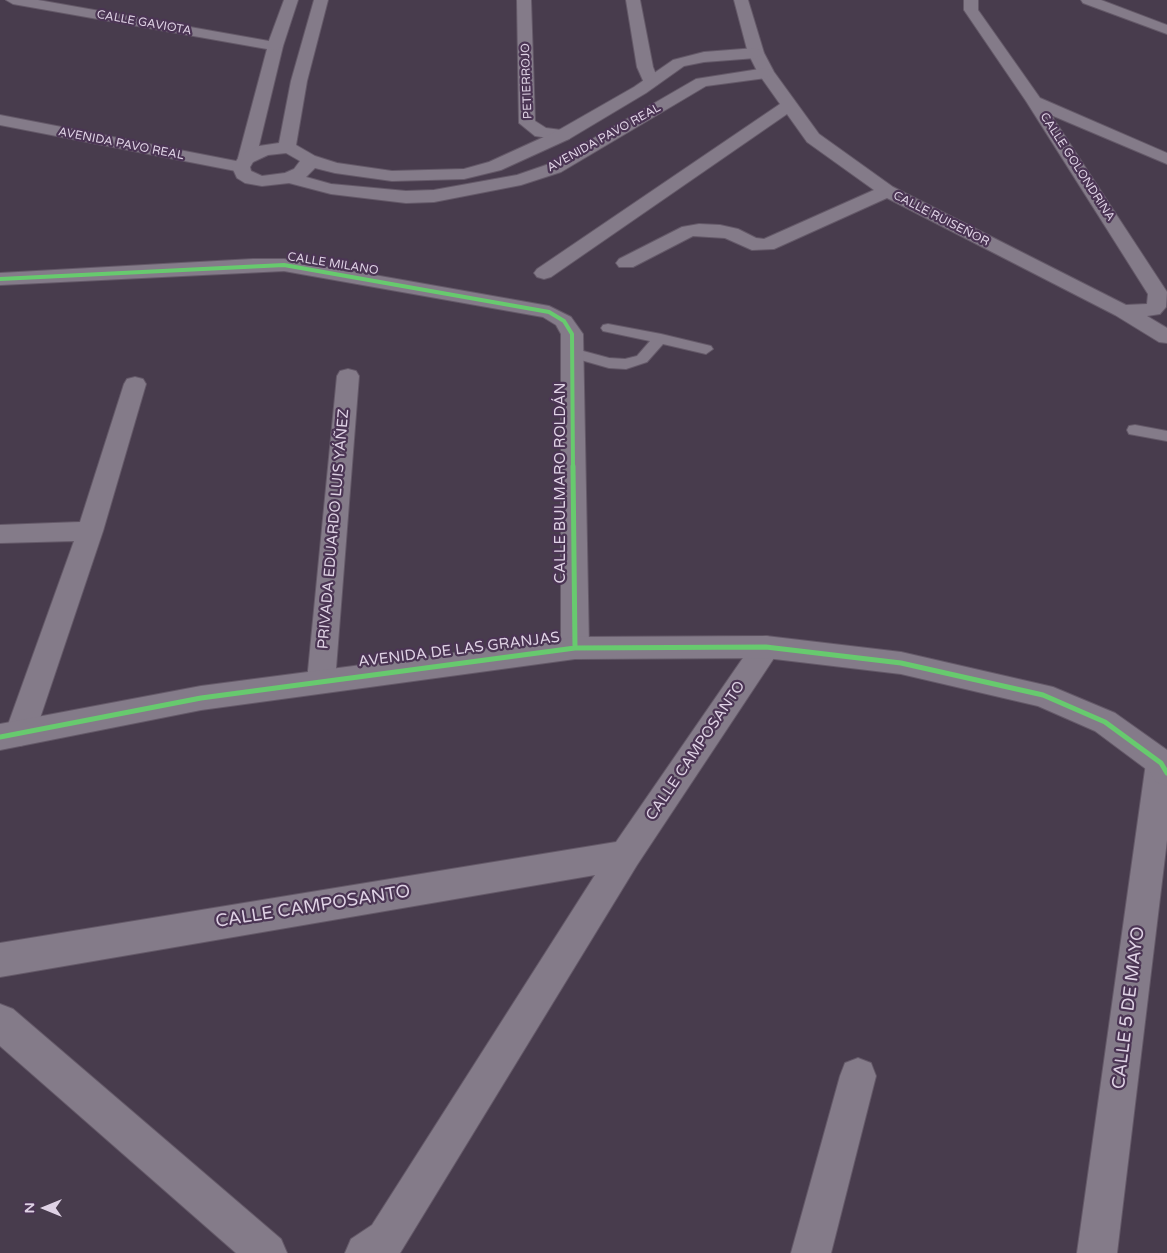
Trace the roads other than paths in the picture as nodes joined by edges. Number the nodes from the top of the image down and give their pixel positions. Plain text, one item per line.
1 (13, 0) edge
2 (291, 0) edge
3 (321, 0) edge
4 (524, 0) edge
5 (633, 0) edge
6 (741, 0) edge
7 (971, 0) edge
8 (1088, 0) edge
9 (1167, 30) edge
10 (275, 46) junction
11 (756, 53) junction
12 (766, 73) junction
13 (651, 82) junction
14 (1034, 100) junction
15 (788, 106) junction
16 (0, 120) edge
17 (563, 135) junction
18 (287, 148) junction
19 (1167, 159) edge
20 (308, 160) junction
21 (244, 163) junction
22 (290, 178) junction
23 (887, 191) junction
24 (626, 263) dead end
25 (0, 270) edge
26 (544, 273) dead end
27 (34, 277) junction
28 (0, 279) edge
29 (1122, 311) junction
30 (564, 321) joint
31 (608, 328) dead end
32 (1167, 337) edge
33 (661, 338) junction
34 (706, 349) dead end
35 (572, 353) junction
36 (348, 376) dead end
37 (135, 384) dead end
38 (1135, 430) dead end
39 (1167, 436) edge
40 (90, 531) junction
41 (0, 534) edge
42 (766, 647) junction
43 (575, 648) junction
44 (321, 681) junction
45 (10, 735) edge
46 (1164, 768) edge
47 (626, 855) junction
48 (0, 960) edge
49 (0, 1022) edge
50 (858, 1076) dead end
51 (267, 1253) edge
52 (365, 1253) edge
53 (811, 1253) edge
54 (1097, 1253) edge

1 - 10 street, CALLE GAVIOTA
2 - 10 street
3 - 18 street
4 - 17 street, PETIERROJO
5 - 13 street
6 - 11 street, CALLE RUISEÑOR
7 - 14 street, CALLE GOLONDRINA
8 - 9 street
10 - 21 street
11 - 12 street, CALLE RUISEÑOR
11 - 13 street, AVENIDA PAVO REAL
12 - 15 street, CALLE RUISEÑOR
12 - 22 street, AVENIDA PAVO REAL
13 - 17 street, AVENIDA PAVO REAL
14 - 19 street
14 - 29 street, CALLE GOLONDRINA
15 - 23 street, CALLE RUISEÑOR
15 - 26 street
16 - 21 street, AVENIDA PAVO REAL
17 - 20 street, AVENIDA PAVO REAL
18 - 20 street, AVENIDA PAVO REAL
18 - 21 street
20 - 22 street
21 - 22 street
23 - 24 street
23 - 29 street, CALLE RUISEÑOR
25 - 27 street, CALLE MILANO
27 - 28 street, CALLE MILANO
27 - 30 street, CALLE MILANO
29 - 32 street, CALLE RUISEÑOR
30 - 35 street, CALLE BULMARO ROLDÁN
31 - 33 lane
33 - 34 lane
33 - 35 lane
35 - 43 street, CALLE BULMARO ROLDÁN
36 - 44 street, PRIVADA EDUARDO LUIS YÁÑEZ
37 - 40 street
38 - 39 lane
40 - 41 street
40 - 45 street
42 - 43 street, AVENIDA DE LAS GRANJAS
42 - 46 street, AVENIDA DE LAS GRANJAS
42 - 47 street, CALLE CAMPOSANTO
43 - 44 street, AVENIDA DE LAS GRANJAS
44 - 45 street, AVENIDA DE LAS GRANJAS
46 - 54 street, CALLE 5 DE MAYO
47 - 48 street, CALLE CAMPOSANTO
47 - 52 street, CALLE CAMPOSANTO
49 - 51 street
50 - 53 street

